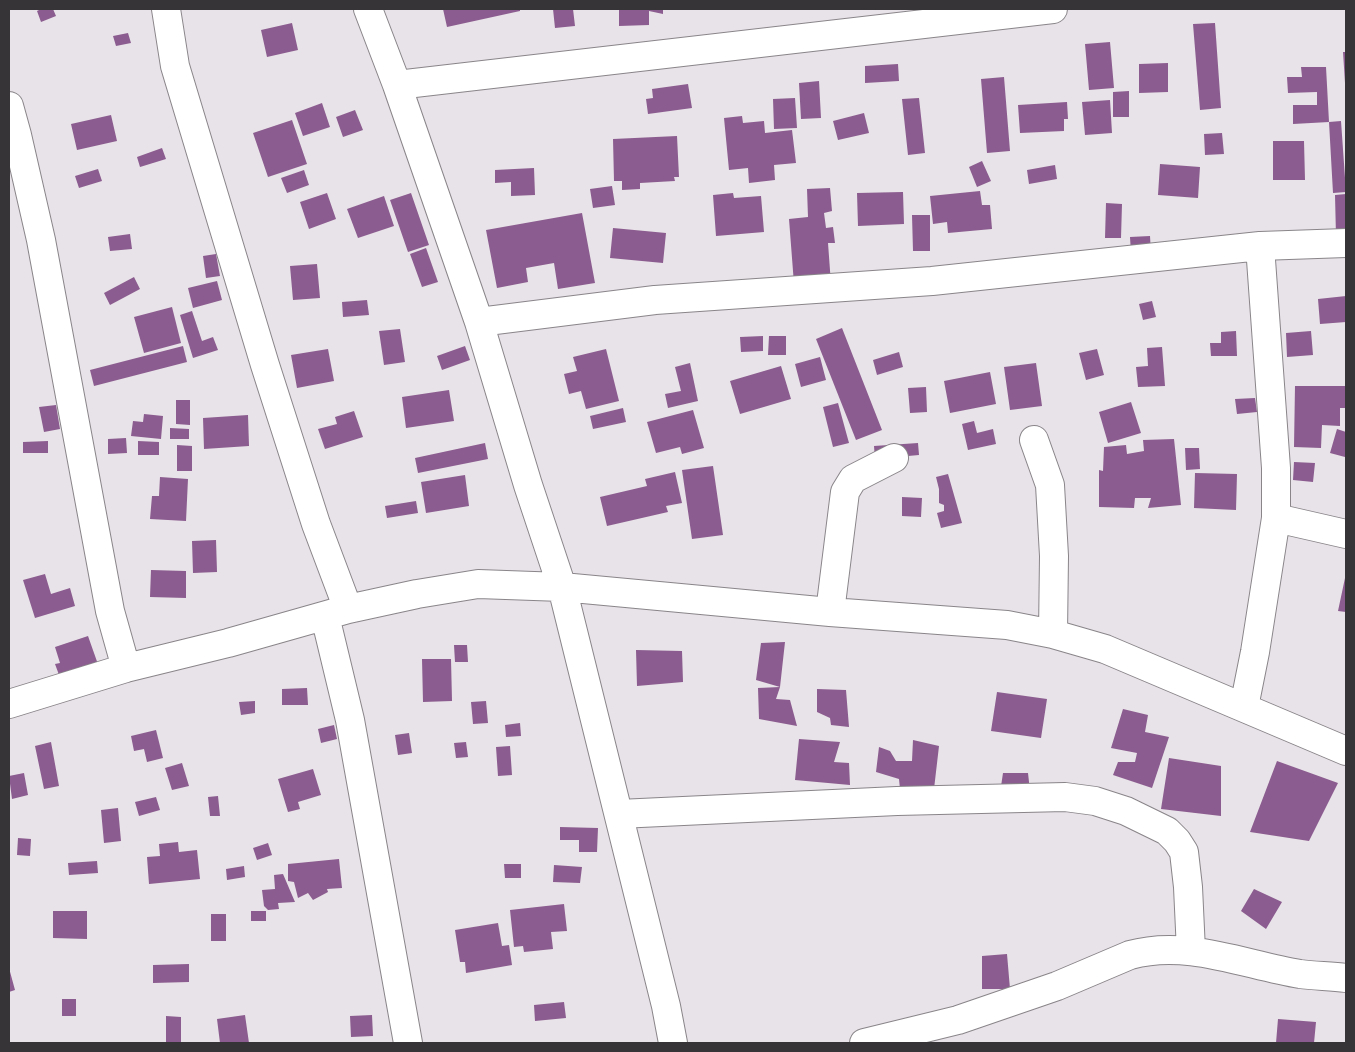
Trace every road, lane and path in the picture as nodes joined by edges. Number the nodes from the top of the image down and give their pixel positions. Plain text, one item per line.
1 (166, 9) edge
2 (368, 9) edge
3 (1053, 9) edge
4 (397, 85) junction
5 (9, 106) edge
6 (1346, 243) edge
7 (1260, 246) junction
8 (479, 322) junction
9 (1034, 440) dead end
10 (894, 458) dead end
11 (1276, 518) junction
12 (1346, 534) edge
13 (562, 587) junction
14 (336, 612) junction
15 (830, 612) junction
16 (1053, 634) junction
17 (126, 668) junction
18 (9, 704) edge
19 (1244, 707) junction
20 (1346, 751) edge
21 (618, 814) junction
22 (1191, 951) junction
23 (1346, 978) edge
24 (408, 1043) edge
25 (673, 1043) edge
26 (864, 1043) edge

1 - 14 street
2 - 4 street
3 - 4 street
4 - 8 street
5 - 17 street
6 - 7 street
7 - 8 street
7 - 11 street
8 - 13 street
9 - 16 street
10 - 15 street
11 - 12 street
11 - 19 street
13 - 14 street
13 - 15 street
13 - 21 street
14 - 17 street
14 - 24 street
15 - 16 street
16 - 19 street
17 - 18 street
19 - 20 street
21 - 22 street
21 - 25 street
22 - 23 street
22 - 26 street

